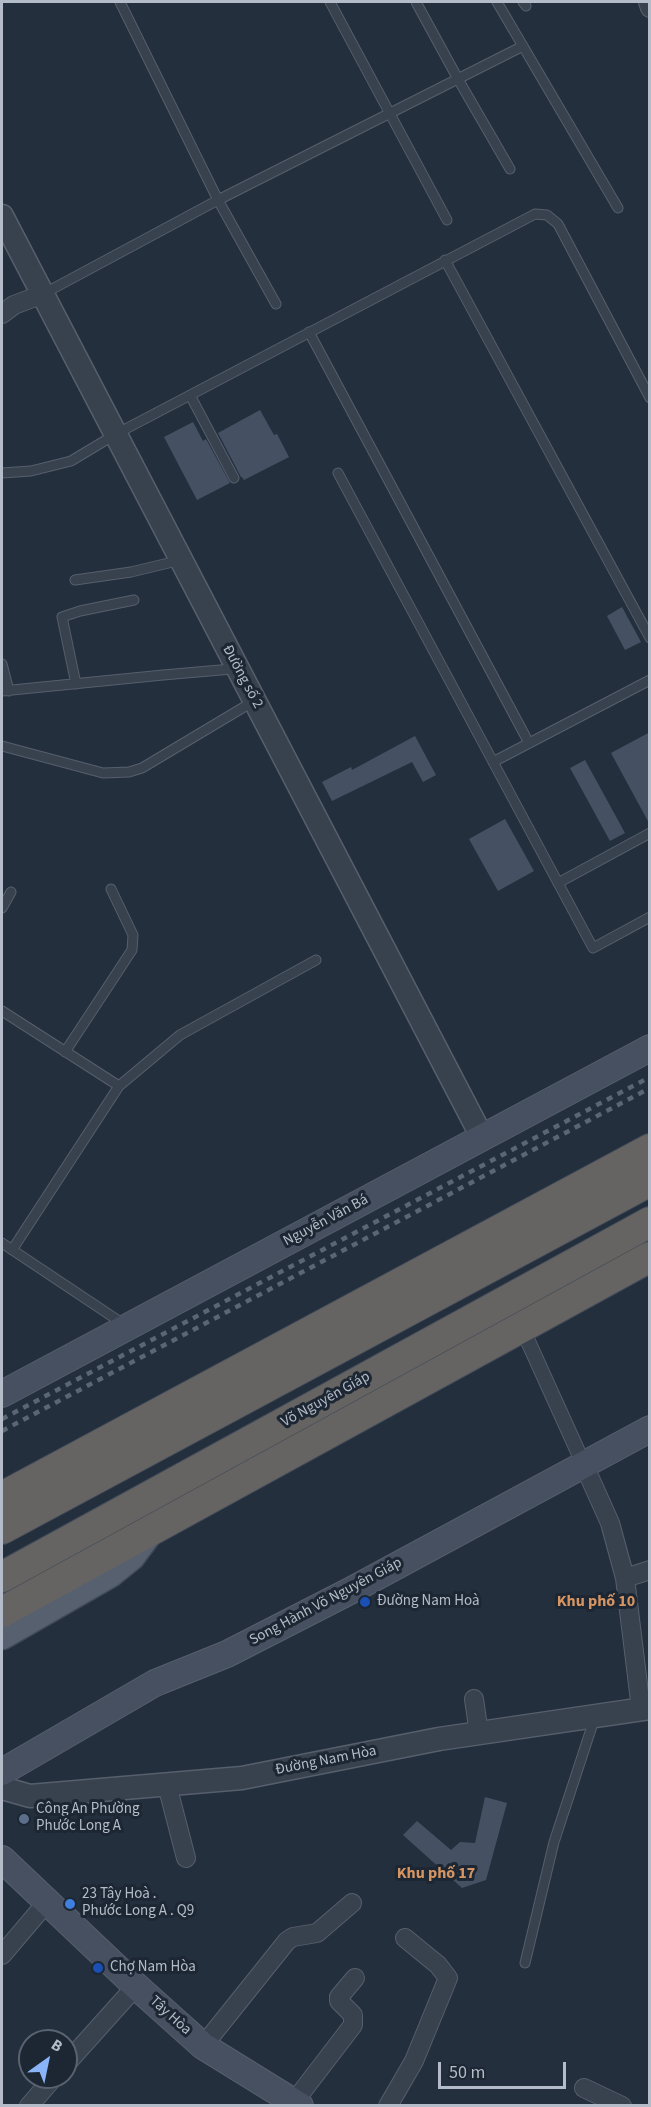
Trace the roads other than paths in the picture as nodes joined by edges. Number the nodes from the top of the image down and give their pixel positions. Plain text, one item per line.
1 (120, 2) edge
2 (330, 2) edge
3 (416, 2) edge
4 (496, 2) edge
5 (648, 2) edge
6 (650, 8) edge
7 (523, 46) junction
8 (458, 78) junction
9 (390, 113) junction
10 (510, 168) dead end
11 (218, 200) junction
12 (618, 208) dead end
13 (2, 216) edge
14 (447, 220) dead end
15 (445, 260) junction
16 (43, 294) junction
17 (276, 304) dead end
18 (6, 307) edge
19 (309, 332) junction
20 (190, 395) junction
21 (650, 398) edge
22 (116, 434) junction
23 (2, 473) edge
24 (338, 474) dead end
25 (234, 478) dead end
26 (181, 560) junction
27 (75, 580) dead end
28 (134, 600) dead end
29 (650, 638) edge
30 (2, 664) edge
31 (239, 672) junction
32 (650, 680) edge
33 (76, 684) junction
34 (5, 691) edge
35 (254, 701) junction
36 (529, 743) junction
37 (2, 746) edge
38 (493, 762) junction
39 (650, 833) edge
40 (558, 883) junction
41 (111, 889) dead end
42 (11, 892) dead end
43 (2, 908) edge
44 (650, 917) edge
45 (316, 960) dead end
46 (2, 1011) edge
47 (650, 1048) edge
48 (66, 1052) junction
49 (119, 1086) junction
50 (483, 1137) junction
51 (650, 1149) edge
52 (650, 1181) edge
53 (650, 1222) edge
54 (2, 1243) edge
55 (12, 1250) junction
56 (650, 1257) edge
57 (127, 1327) junction
58 (522, 1328) junction
59 (2, 1393) edge
60 (650, 1429) edge
61 (584, 1465) junction
62 (2, 1497) edge
63 (2, 1529) edge
64 (149, 1532) junction
65 (650, 1570) edge
66 (2, 1577) edge
67 (625, 1578) junction
68 (16, 1596) edge
69 (2, 1612) edge
70 (2, 1635) edge
71 (474, 1699) dead end
72 (645, 1709) edge
73 (595, 1717) junction
74 (479, 1734) junction
75 (2, 1772) edge
76 (167, 1785) junction
77 (2, 1788) edge
78 (186, 1858) dead end
79 (2, 1859) edge
80 (47, 1902) junction
81 (352, 1903) dead end
82 (405, 1938) dead end
83 (2, 1955) edge
84 (525, 1964) dead end
85 (355, 1978) dead end
86 (136, 1986) junction
87 (203, 2046) junction
88 (78, 2051) edge
89 (584, 2088) dead end
90 (44, 2089) edge
91 (297, 2104) edge
92 (29, 2106) edge
93 (388, 2106) edge
94 (622, 2106) edge

1 - 11 lane
2 - 9 lane
3 - 8 lane
4 - 7 lane
5 - 6 street
7 - 8 lane
7 - 12 lane
8 - 9 lane
8 - 10 lane
9 - 11 lane
9 - 14 lane
11 - 16 lane
11 - 17 lane
13 - 16 street, Đường số 2
15 - 19 lane
15 - 21 lane
15 - 29 lane
16 - 18 street
16 - 22 street, Đường số 2
19 - 20 lane
19 - 36 lane
20 - 22 lane
20 - 25 lane
22 - 23 lane
22 - 26 street, Đường số 2
24 - 38 lane
26 - 27 lane
26 - 31 street, Đường số 2
28 - 33 lane
30 - 34 lane
31 - 33 lane
31 - 35 street, Đường số 2
32 - 36 lane
33 - 34 lane
35 - 37 lane
35 - 50 street, Đường số 2
36 - 38 lane
38 - 40 lane
39 - 40 lane
40 - 44 lane
41 - 48 lane
42 - 43 lane
45 - 49 lane
46 - 48 lane
47 - 50 main road, Nguyễn Văn Bá
48 - 49 lane
49 - 55 lane
50 - 57 main road, Nguyễn Văn Bá
51 - 62 highway
52 - 63 highway
53 - 66 highway, Võ Nguyên Giáp
54 - 55 lane
55 - 57 lane
56 - 58 highway, Võ Nguyên Giáp
57 - 59 main road, Nguyễn Văn Bá
58 - 61 street
58 - 64 highway, Võ Nguyên Giáp
60 - 61 main road, Song Hành Võ Nguyên Giáp
61 - 67 street
61 - 75 main road, Song Hành Võ Nguyên Giáp
64 - 68 highway, Võ Nguyên Giáp
64 - 70 main road, Võ Nguyên Giáp
65 - 67 street
67 - 72 street
68 - 69 highway, Võ Nguyên Giáp
71 - 74 street
72 - 73 street, Đường Nam Hòa
73 - 74 street, Đường Nam Hòa
73 - 84 lane
74 - 76 street, Đường Nam Hòa
76 - 77 street, Đường Nam Hòa
76 - 78 street
79 - 80 main road, Tây Hòa
80 - 83 street
80 - 86 main road, Tây Hòa
81 - 87 street
82 - 93 street
85 - 91 street
86 - 87 main road, Tây Hòa
86 - 88 street
87 - 91 main road, Tây Hòa
89 - 94 street
90 - 92 street

